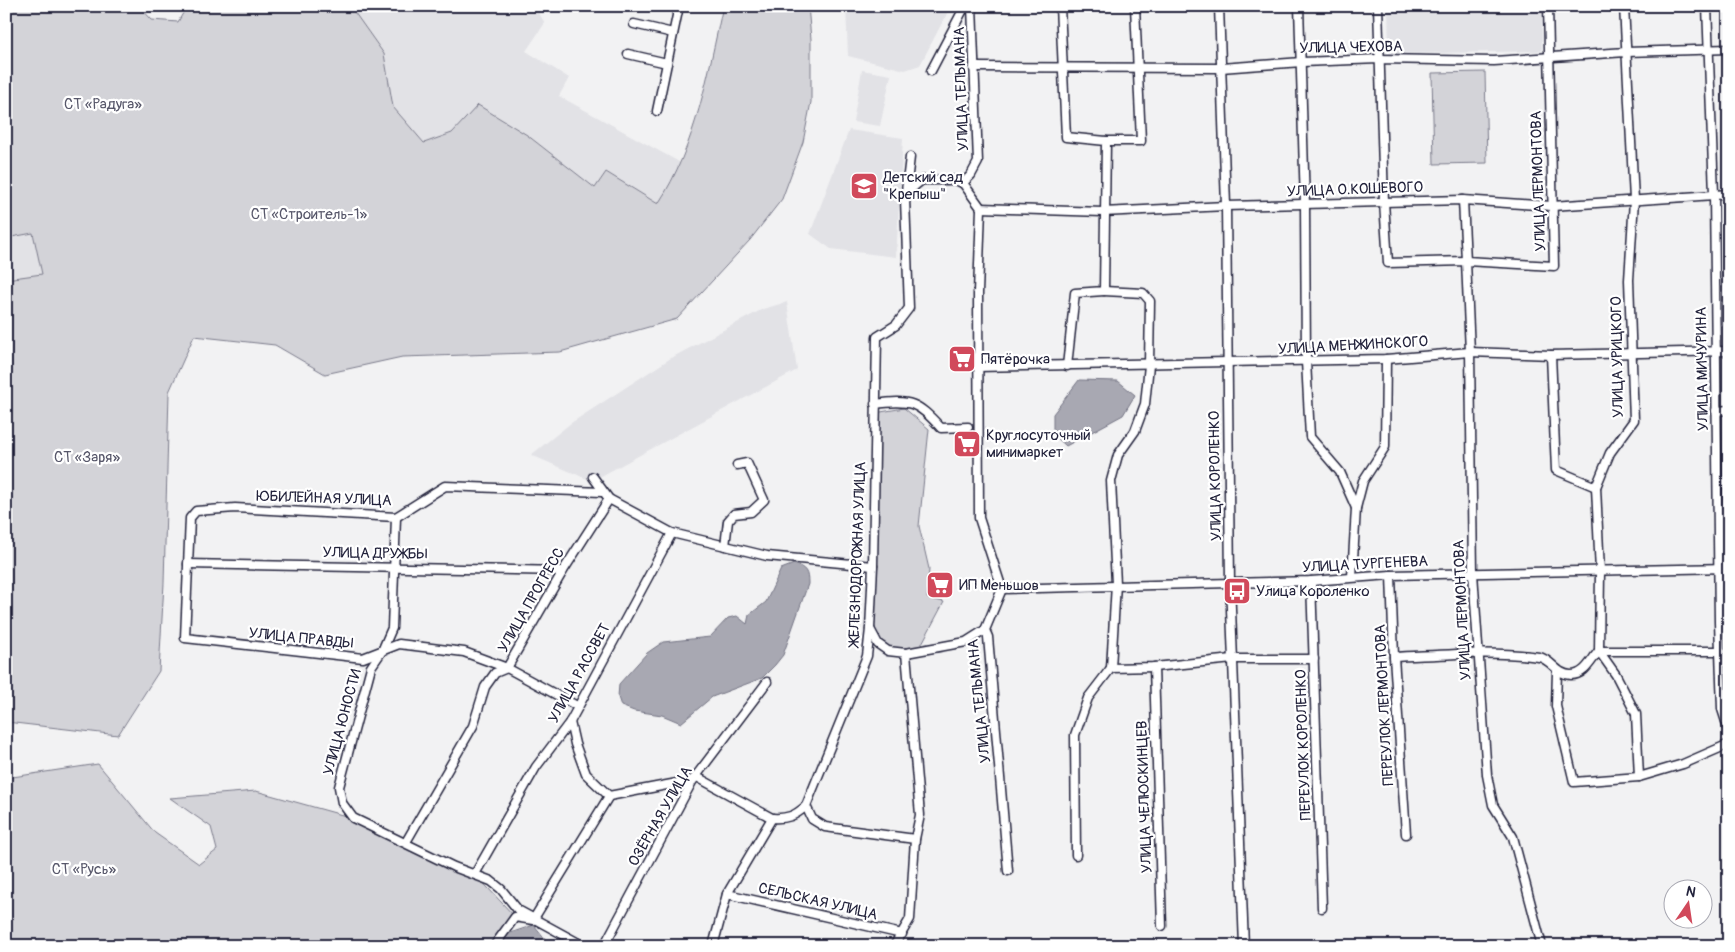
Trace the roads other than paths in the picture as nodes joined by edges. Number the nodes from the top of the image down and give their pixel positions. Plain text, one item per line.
1 (679, 6) edge
2 (965, 6) edge
3 (972, 6) edge
4 (1060, 6) edge
5 (1135, 6) edge
6 (1219, 6) edge
7 (1299, 6) edge
8 (1378, 6) edge
9 (1548, 6) edge
10 (1624, 6) edge
11 (1707, 6) edge
12 (634, 24) dead end
13 (673, 33) junction
14 (1709, 48) junction
15 (1729, 49) edge
16 (1626, 52) junction
17 (628, 54) dead end
18 (1549, 57) junction
19 (1379, 59) junction
20 (1302, 62) junction
21 (667, 63) junction
22 (974, 67) junction
23 (1063, 68) junction
24 (1140, 68) junction
25 (1221, 68) junction
26 (931, 72) dead end
27 (657, 112) dead end
28 (1106, 141) junction
29 (910, 157) dead end
30 (963, 183) junction
31 (906, 193) junction
32 (1714, 194) junction
33 (1729, 194) edge
34 (1463, 200) junction
35 (1634, 200) junction
36 (1384, 202) junction
37 (1305, 205) junction
38 (1226, 206) junction
39 (1552, 206) junction
40 (982, 208) junction
41 (1103, 212) junction
42 (1466, 262) junction
43 (1104, 291) junction
44 (1729, 351) edge
45 (1470, 352) junction
46 (1714, 352) junction
47 (1633, 353) junction
48 (1551, 355) junction
49 (1386, 359) junction
50 (1306, 361) junction
51 (1227, 364) junction
52 (1149, 365) junction
53 (1067, 366) junction
54 (977, 367) junction
55 (875, 404) junction
56 (1729, 410) edge
57 (1716, 411) junction
58 (968, 426) dead end
59 (738, 465) dead end
60 (594, 477) dead end
61 (1596, 487) junction
62 (1719, 489) junction
63 (1729, 489) edge
64 (602, 492) junction
65 (608, 499) junction
66 (1356, 508) junction
67 (396, 517) junction
68 (672, 533) junction
69 (725, 546) junction
70 (188, 564) junction
71 (393, 566) junction
72 (873, 566) junction
73 (1719, 568) junction
74 (1729, 568) edge
75 (563, 571) junction
76 (1600, 572) junction
77 (1472, 573) junction
78 (1391, 575) junction
79 (1352, 577) junction
80 (1311, 581) junction
81 (1230, 583) junction
82 (1116, 584) junction
83 (1002, 589) junction
84 (1719, 622) junction
85 (1729, 627) edge
86 (870, 629) junction
87 (985, 630) junction
88 (186, 638) joint
89 (382, 651) junction
90 (1598, 651) junction
91 (1721, 651) junction
92 (906, 653) junction
93 (1477, 654) junction
94 (1394, 657) junction
95 (1233, 659) junction
96 (1314, 659) junction
97 (1154, 667) junction
98 (507, 668) junction
99 (1111, 668) junction
100 (1557, 671) junction
101 (767, 682) dead end
102 (577, 706) junction
103 (570, 722) junction
104 (1728, 727) edge
105 (1729, 744) edge
106 (1639, 777) junction
107 (695, 779) junction
108 (609, 796) junction
109 (806, 806) junction
110 (772, 818) junction
111 (1406, 834) dead end
112 (915, 839) junction
113 (406, 842) junction
114 (1076, 855) dead end
115 (1008, 871) dead end
116 (475, 874) junction
117 (727, 894) junction
118 (1322, 908) dead end
119 (533, 920) junction
120 (1162, 926) dead end
121 (902, 934) junction
122 (494, 946) edge
123 (584, 946) edge
124 (604, 946) edge
125 (713, 946) edge
126 (894, 946) edge
127 (1244, 946) edge
128 (1542, 946) edge

1 - 13 street
2 - 26 street
3 - 22 street, УЛИЦА ТЕЛЬМАНА
4 - 23 street
5 - 24 street
6 - 25 street, УЛИЦА КОРОЛЕНКО
7 - 20 street
8 - 19 street, УЛИЦА ЛЕРМОНТОВА
9 - 18 street, УЛИЦА ЛЕРМОНТОВА
10 - 16 street, УЛИЦА УРИЦКОГО
11 - 14 street, УЛИЦА МИЧУРИНА
12 - 13 street
13 - 21 street
14 - 15 street, УЛИЦА ЧЕХОВА
14 - 16 street, УЛИЦА ЧЕХОВА
14 - 32 street, УЛИЦА МИЧУРИНА
16 - 18 street, УЛИЦА ЧЕХОВА
16 - 35 street, УЛИЦА УРИЦКОГО
17 - 21 street
18 - 19 street, УЛИЦА ЧЕХОВА
18 - 39 street, УЛИЦА ЛЕРМОНТОВА
19 - 20 street, УЛИЦА ЧЕХОВА
19 - 36 street, УЛИЦА ЛЕРМОНТОВА
20 - 25 street, УЛИЦА ЧЕХОВА
20 - 37 street
21 - 27 street
22 - 23 street, УЛИЦА ЧЕХОВА
22 - 30 street, УЛИЦА ТЕЛЬМАНА
23 - 24 street, УЛИЦА ЧЕХОВА
23 - 28 street
24 - 25 street, УЛИЦА ЧЕХОВА
24 - 28 street
25 - 38 street, УЛИЦА КОРОЛЕНКО
28 - 41 street
29 - 31 street, ЖЕЛЕЗНОДОРОЖНАЯ УЛИЦА
30 - 31 street
30 - 40 street
31 - 55 street, ЖЕЛЕЗНОДОРОЖНАЯ УЛИЦА
32 - 33 street, УЛИЦА О.КОШЕВОГО
32 - 35 street, УЛИЦА О.КОШЕВОГО
32 - 46 street, УЛИЦА МИЧУРИНА
34 - 36 street, УЛИЦА О.КОШЕВОГО
34 - 39 street, УЛИЦА О.КОШЕВОГО
34 - 42 street, УЛИЦА ЛЕРМОНТОВА
35 - 39 street, УЛИЦА О.КОШЕВОГО
35 - 47 street, УЛИЦА УРИЦКОГО
36 - 37 street, УЛИЦА О.КОШЕВОГО
36 - 42 street, УЛИЦА ЛЕРМОНТОВА
37 - 38 street, УЛИЦА О.КОШЕВОГО
37 - 50 street
38 - 41 street, УЛИЦА О.КОШЕВОГО
38 - 51 street, УЛИЦА КОРОЛЕНКО
39 - 42 street, УЛИЦА ЛЕРМОНТОВА
40 - 41 street, УЛИЦА О.КОШЕВОГО
40 - 54 street
41 - 43 street
42 - 45 street, УЛИЦА ЛЕРМОНТОВА
43 - 52 street
43 - 53 street
44 - 46 street, УЛИЦА МЕНЖИНСКОГО
45 - 48 street, УЛИЦА МЕНЖИНСКОГО
45 - 49 street, УЛИЦА МЕНЖИНСКОГО
45 - 77 street, УЛИЦА ЛЕРМОНТОВА
46 - 47 street, УЛИЦА МЕНЖИНСКОГО
46 - 57 street, УЛИЦА МИЧУРИНА
47 - 48 street, УЛИЦА МЕНЖИНСКОГО
47 - 61 street, УЛИЦА УРИЦКОГО
48 - 61 street
49 - 50 street, УЛИЦА МЕНЖИНСКОГО
49 - 66 street
50 - 51 street, УЛИЦА МЕНЖИНСКОГО
50 - 66 street
51 - 52 street, УЛИЦА МЕНЖИНСКОГО
51 - 81 street, УЛИЦА КОРОЛЕНКО
52 - 53 street, УЛИЦА МЕНЖИНСКОГО
52 - 82 street
53 - 54 street, УЛИЦА МЕНЖИНСКОГО
54 - 83 street
55 - 58 street
55 - 72 street, ЖЕЛЕЗНОДОРОЖНАЯ УЛИЦА
56 - 57 street
57 - 62 street, УЛИЦА МИЧУРИНА
59 - 69 street
60 - 64 street
61 - 76 street, УЛИЦА УРИЦКОГО
62 - 63 street
62 - 73 street, УЛИЦА МИЧУРИНА
64 - 65 street
64 - 67 street, ЮБИЛЕЙНАЯ УЛИЦА
65 - 68 street
65 - 75 street, УЛИЦА ПРОГРЕСС
66 - 79 street
67 - 70 street, ЮБИЛЕЙНАЯ УЛИЦА
67 - 71 street, УЛИЦА ЮНОСТИ
68 - 69 street
68 - 102 street, УЛИЦА РАССВЕТ
69 - 72 street
70 - 71 street, УЛИЦА ДРУЖБЫ
70 - 88 street, ЮБИЛЕЙНАЯ УЛИЦА
71 - 75 street, УЛИЦА ДРУЖБЫ
71 - 89 street, УЛИЦА ЮНОСТИ
72 - 86 street, ЖЕЛЕЗНОДОРОЖНАЯ УЛИЦА
73 - 74 street, УЛИЦА ТУРГЕНЕВА
73 - 76 street, УЛИЦА ТУРГЕНЕВА
73 - 84 street, УЛИЦА МИЧУРИНА
75 - 98 street, УЛИЦА ПРОГРЕСС
76 - 77 street, УЛИЦА ТУРГЕНЕВА
76 - 90 street, УЛИЦА УРИЦКОГО
77 - 78 street, УЛИЦА ТУРГЕНЕВА
77 - 93 street, УЛИЦА ЛЕРМОНТОВА
78 - 79 street, УЛИЦА ТУРГЕНЕВА
78 - 94 street, ПЕРЕУЛОК ЛЕРМОНТОВА
79 - 80 street, УЛИЦА ТУРГЕНЕВА
80 - 81 street, УЛИЦА ТУРГЕНЕВА
80 - 96 street, ПЕРЕУЛОК КОРОЛЕНКО
81 - 82 street, УЛИЦА ТУРГЕНЕВА
81 - 95 street, УЛИЦА КОРОЛЕНКО
82 - 83 street, УЛИЦА ТУРГЕНЕВА
82 - 99 street
83 - 87 street, УЛИЦА ТЕЛЬМАНА
84 - 85 street
84 - 91 street, УЛИЦА МИЧУРИНА
86 - 92 street
86 - 109 street, ЖЕЛЕЗНОДОРОЖНАЯ УЛИЦА
87 - 92 street
87 - 115 street, УЛИЦА ТЕЛЬМАНА
88 - 89 street, УЛИЦА ПРАВДЫ
89 - 98 street, УЛИЦА ПРАВДЫ
89 - 113 street, УЛИЦА ЮНОСТИ
90 - 91 street
90 - 100 street
90 - 106 street
91 - 104 street, УЛИЦА МИЧУРИНА
92 - 112 street
93 - 94 street
93 - 100 street
93 - 128 street, УЛИЦА ЛЕРМОНТОВА
94 - 111 street, ПЕРЕУЛОК ЛЕРМОНТОВА
95 - 96 street
95 - 97 street
95 - 127 street, УЛИЦА КОРОЛЕНКО
96 - 118 street, ПЕРЕУЛОК КОРОЛЕНКО
97 - 99 street
97 - 120 street, УЛИЦА ЧЕЛЮСКИНЦЕВ
98 - 102 street, УЛИЦА ПРАВДЫ
98 - 113 street, УЛИЦА ПРОГРЕСС
99 - 114 street
100 - 106 street
101 - 107 street, ОЗЁРНАЯ УЛИЦА
102 - 103 street, УЛИЦА РАССВЕТ
103 - 108 street
103 - 116 street, УЛИЦА РАССВЕТ
105 - 106 street
107 - 108 street
107 - 110 street
107 - 124 street, ОЗЁРНАЯ УЛИЦА
108 - 119 street
109 - 110 street
109 - 112 street
110 - 117 street
112 - 121 street
113 - 116 street, УЛИЦА ЮНОСТИ
116 - 119 street, УЛИЦА ЮНОСТИ
117 - 121 street, СЕЛЬСКАЯ УЛИЦА
117 - 125 street
119 - 122 street
119 - 123 street, УЛИЦА ЮНОСТИ
121 - 126 street

